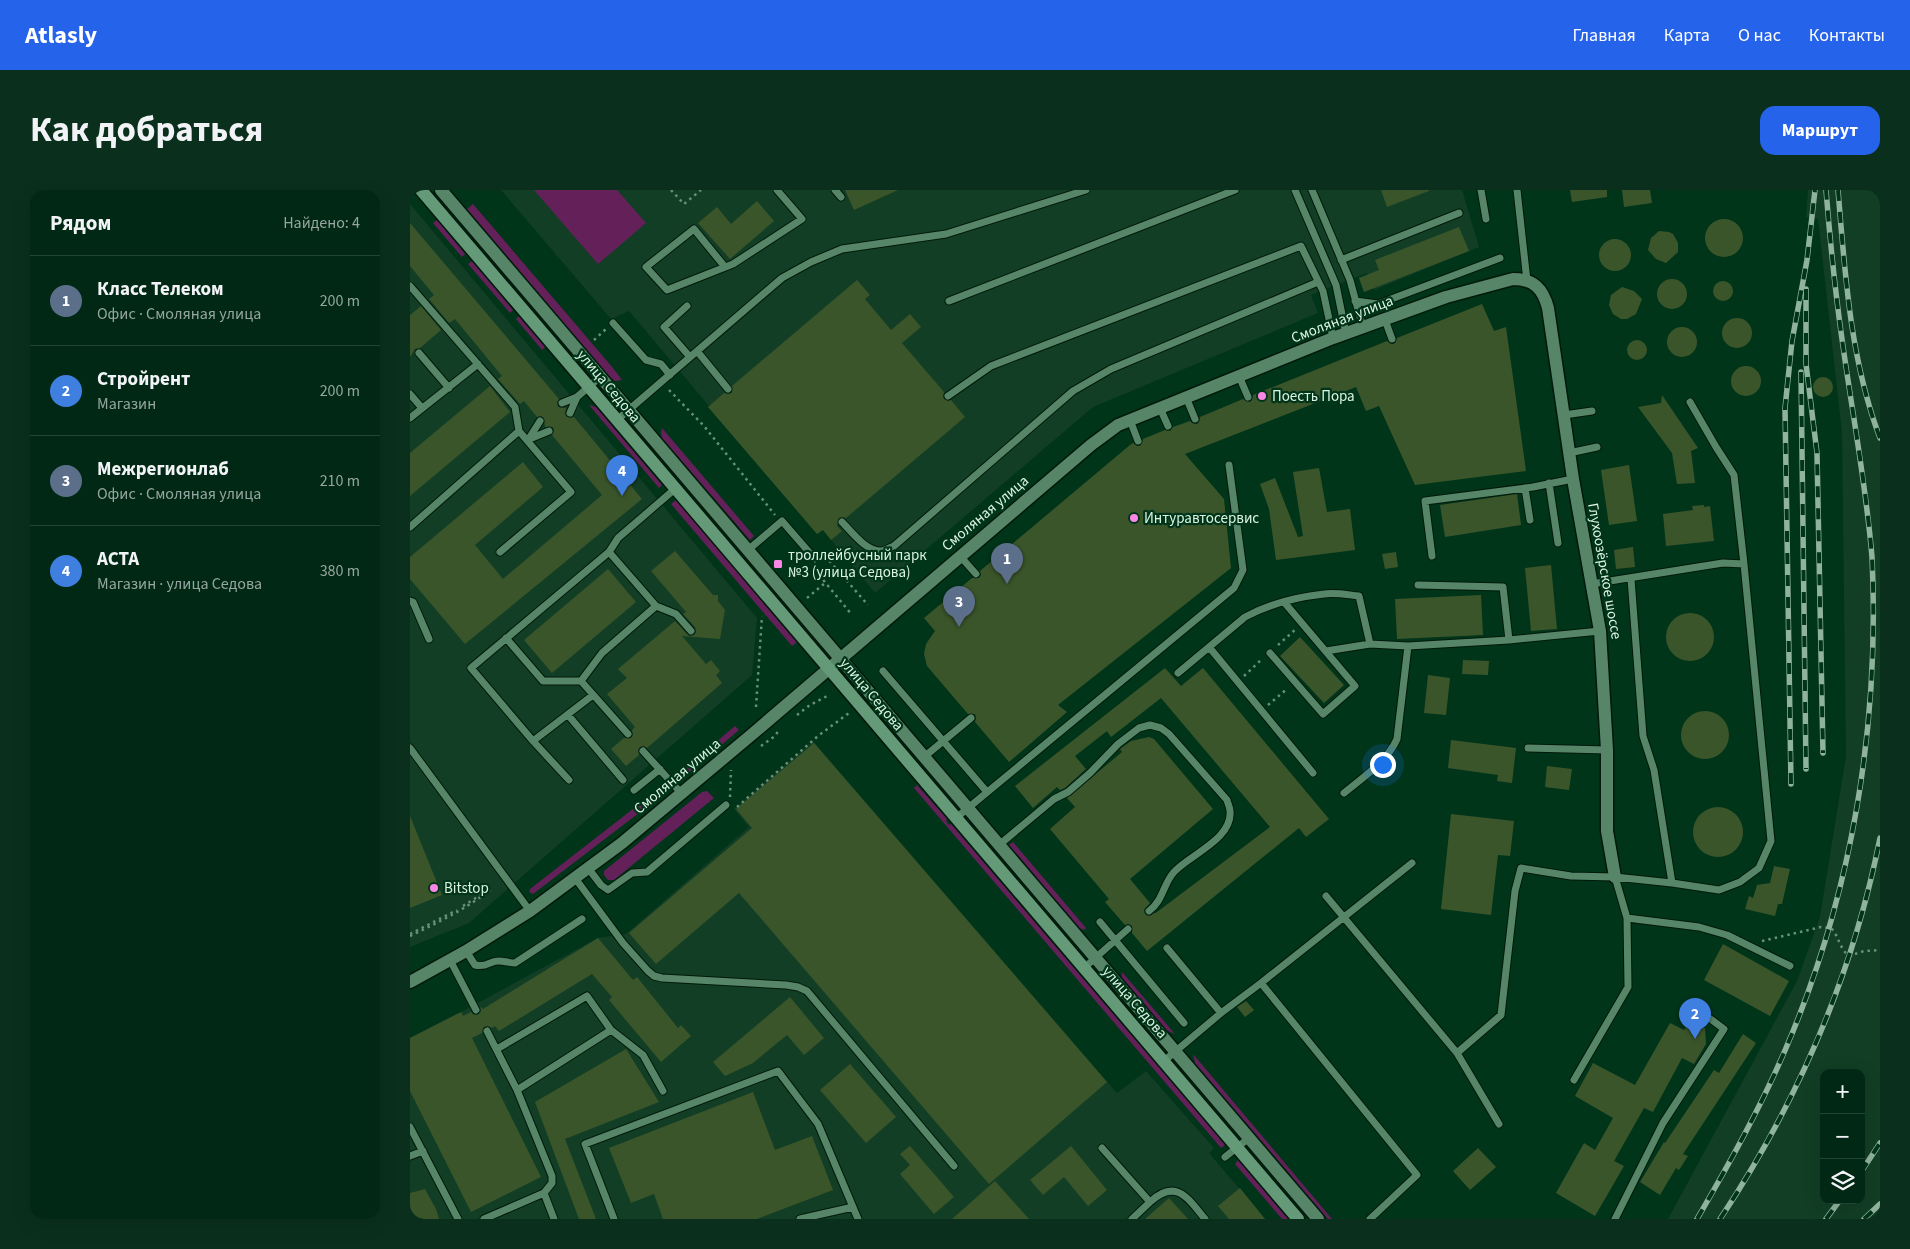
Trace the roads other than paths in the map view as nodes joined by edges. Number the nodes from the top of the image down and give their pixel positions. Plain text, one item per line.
1 (421, 190) edge
2 (441, 190) edge
3 (777, 190) edge
4 (835, 190) edge
5 (1086, 190) edge
6 (1235, 190) edge
7 (1295, 190) edge
8 (1312, 190) edge
9 (1482, 190) edge
10 (1516, 190) edge
11 (841, 196) dead end
12 (1459, 213) dead end
13 (1486, 219) dead end
14 (1500, 258) dead end
15 (1341, 260) junction
16 (725, 267) junction
17 (1527, 281) junction
18 (1318, 282) junction
19 (410, 286) edge
20 (417, 294) junction
21 (410, 300) edge
22 (949, 300) dead end
23 (1355, 301) junction
24 (687, 306) dead end
25 (1385, 320) junction
26 (613, 323) road end
27 (1363, 328) junction
28 (1346, 334) junction
29 (1333, 338) junction
30 (1392, 339) dead end
31 (697, 351) junction
32 (419, 353) dead end
33 (690, 357) junction
34 (478, 364) junction
35 (670, 374) junction
36 (1239, 376) junction
37 (600, 377) junction
38 (588, 387) junction
39 (449, 388) junction
40 (728, 389) dead end
41 (410, 394) edge
42 (948, 396) dead end
43 (577, 397) junction
44 (1186, 397) junction
45 (1248, 398) dead end
46 (1690, 402) dead end
47 (562, 403) dead end
48 (422, 408) junction
49 (1160, 408) junction
50 (629, 410) junction
51 (1592, 412) dead end
52 (570, 413) dead end
53 (1564, 415) junction
54 (410, 418) edge
55 (1195, 418) dead end
56 (617, 420) junction
57 (1130, 420) junction
58 (540, 421) dead end
59 (1168, 426) dead end
60 (519, 431) junction
61 (549, 431) dead end
62 (528, 440) junction
63 (1138, 441) dead end
64 (1597, 447) dead end
65 (1569, 453) junction
66 (1229, 465) dead end
67 (1572, 479) junction
68 (1548, 483) junction
69 (676, 488) junction
70 (1525, 488) junction
71 (1530, 520) dead end
72 (842, 522) dead end
73 (410, 527) edge
74 (1558, 543) dead end
75 (748, 550) junction
76 (500, 552) dead end
77 (609, 552) junction
78 (960, 556) junction
79 (1432, 556) dead end
80 (817, 561) road end
81 (1744, 564) junction
82 (976, 574) dead end
83 (1631, 579) junction
84 (1590, 584) junction
85 (1418, 585) dead end
86 (410, 601) edge
87 (1284, 602) junction
88 (656, 606) junction
89 (1600, 631) junction
90 (691, 632) dead end
91 (506, 638) junction
92 (429, 639) dead end
93 (1509, 640) junction
94 (1370, 644) junction
95 (1408, 646) junction
96 (1210, 647) junction
97 (1326, 651) junction
98 (1270, 652) dead end
99 (841, 659) junction
100 (829, 668) junction
101 (883, 671) dead end
102 (1178, 673) dead end
103 (581, 682) junction
104 (593, 695) junction
105 (568, 715) junction
106 (971, 718) dead end
107 (628, 734) dead end
108 (533, 741) junction
109 (944, 741) junction
110 (410, 748) edge
111 (1528, 748) dead end
112 (1607, 750) junction
113 (643, 751) dead end
114 (924, 757) junction
115 (660, 769) junction
116 (1312, 773) dead end
117 (568, 780) dead end
118 (623, 780) dead end
119 (634, 790) dead end
120 (987, 792) junction
121 (1344, 793) dead end
122 (682, 794) junction
123 (726, 805) road end
124 (967, 809) junction
125 (956, 818) junction
126 (999, 845) junction
127 (1412, 863) dead end
128 (588, 868) junction
129 (1615, 877) junction
130 (575, 878) junction
131 (1672, 883) junction
132 (1326, 896) dead end
133 (530, 911) junction
134 (1150, 911) dead end
135 (1344, 918) junction
136 (1627, 918) junction
137 (582, 919) dead end
138 (1100, 922) dead end
139 (1128, 928) dead end
140 (1115, 941) junction
141 (1167, 948) dead end
142 (466, 952) junction
143 (1096, 958) junction
144 (450, 960) junction
145 (1790, 966) dead end
146 (1084, 968) junction
147 (410, 982) edge
148 (1261, 983) junction
149 (476, 1010) dead end
150 (1221, 1013) junction
151 (1705, 1015) dead end
152 (1184, 1023) dead end
153 (611, 1030) junction
154 (487, 1031) dead end
155 (497, 1049) junction
156 (1176, 1052) junction
157 (1457, 1053) junction
158 (1164, 1061) junction
159 (1574, 1080) dead end
160 (517, 1090) junction
161 (663, 1090) dead end
162 (1500, 1124) dead end
163 (410, 1127) edge
164 (1249, 1138) junction
165 (1237, 1147) junction
166 (1102, 1148) dead end
167 (423, 1151) junction
168 (410, 1156) edge
169 (1225, 1157) dead end
170 (954, 1166) dead end
171 (544, 1193) junction
172 (1150, 1202) junction
173 (853, 1207) junction
174 (458, 1219) edge
175 (484, 1219) edge
176 (554, 1219) edge
177 (614, 1219) edge
178 (800, 1219) edge
179 (858, 1219) edge
180 (1132, 1219) edge
181 (1205, 1219) edge
182 (1298, 1219) edge
183 (1318, 1219) edge
184 (1370, 1219) edge
185 (1615, 1219) edge

1 - 38 street, улица Седова
2 - 37 street, улица Седова
3 - 16 lane
4 - 11 lane
5 - 31 lane
6 - 22 lane
7 - 28 lane
8 - 15 lane
9 - 13 lane
10 - 17 lane
12 - 15 lane
14 - 23 lane
15 - 23 lane
16 - 16 lane
17 - 25 street, Смоляная улица
17 - 53 street, Глухоозёрское шоссе
18 - 29 lane
18 - 42 lane
18 - 72 lane
19 - 20 lane
20 - 21 lane
20 - 34 lane
23 - 27 lane
24 - 33 lane
25 - 27 street, Смоляная улица
25 - 30 lane
26 - 35 lane
27 - 28 street, Смоляная улица
28 - 29 street, Смоляная улица
29 - 36 street, Смоляная улица
31 - 33 lane
31 - 40 lane
32 - 39 lane
33 - 35 lane
34 - 39 lane
34 - 60 lane
35 - 50 lane
36 - 44 street, Смоляная улица
36 - 45 lane
37 - 38 lane
37 - 50 street, улица Седова
38 - 43 lane
38 - 56 street, улица Седова
39 - 48 lane
41 - 48 lane
43 - 47 lane
43 - 52 lane
44 - 49 street, Смоляная улица
44 - 55 lane
46 - 81 lane
48 - 54 lane
49 - 57 street, Смоляная улица
49 - 59 lane
50 - 56 lane
50 - 75 street, улица Седова
51 - 53 lane
53 - 65 street, Глухоозёрское шоссе
56 - 69 street, улица Седова
57 - 63 lane
57 - 78 street, Смоляная улица
58 - 62 lane
60 - 62 lane
60 - 73 lane
61 - 62 lane
62 - 76 lane
64 - 65 lane
65 - 67 street, Глухоозёрское шоссе
66 - 120 lane
67 - 68 lane
67 - 84 street, Глухоозёрское шоссе
68 - 70 lane
68 - 74 lane
69 - 77 lane
69 - 100 street, улица Седова
70 - 71 lane
70 - 79 lane
75 - 80 lane
75 - 99 street, улица Седова
77 - 88 lane
77 - 91 lane
78 - 82 lane
78 - 99 street, Смоляная улица
81 - 83 lane
81 - 131 lane
83 - 84 lane
83 - 131 lane
84 - 89 street, Глухоозёрское шоссе
85 - 93 lane
86 - 92 lane
87 - 94 lane
87 - 96 lane
87 - 97 lane
88 - 90 lane
88 - 103 lane
89 - 93 lane
89 - 112 street, Глухоозёрское шоссе
91 - 103 lane
91 - 108 lane
93 - 95 lane
94 - 95 lane
94 - 97 lane
95 - 121 lane
96 - 102 lane
96 - 116 lane
97 - 98 lane
99 - 100 street, Смоляная улица
99 - 114 street, улица Седова
100 - 122 street, Смоляная улица
100 - 125 street, улица Седова
101 - 109 lane
103 - 104 lane
104 - 105 lane
104 - 107 lane
105 - 108 lane
105 - 118 lane
106 - 109 lane
108 - 117 lane
109 - 114 lane
109 - 120 lane
110 - 133 lane
111 - 112 lane
112 - 129 street, Глухоозёрское шоссе
113 - 115 lane
114 - 124 street, улица Седова
115 - 119 lane
115 - 122 lane
120 - 124 lane
122 - 128 street, Смоляная улица
123 - 128 lane
124 - 125 lane
124 - 126 street, улица Седова
125 - 146 street, улица Седова
126 - 134 lane
126 - 143 street, улица Седова
127 - 135 lane
128 - 130 street, Смоляная улица
129 - 131 lane
129 - 136 lane
129 - 157 lane
130 - 133 street, Смоляная улица
130 - 170 lane
132 - 135 lane
133 - 142 street, Смоляная улица
135 - 148 lane
135 - 157 lane
136 - 145 lane
136 - 159 lane
137 - 142 lane
138 - 140 lane
139 - 140 lane
140 - 143 lane
140 - 152 lane
141 - 150 lane
142 - 144 street, Смоляная улица
143 - 146 lane
143 - 156 street, улица Седова
144 - 147 street, Смоляная улица
144 - 149 lane
146 - 158 street, улица Седова
148 - 150 lane
148 - 184 lane
150 - 156 lane
151 - 185 lane
153 - 155 lane
153 - 160 lane
153 - 161 lane
154 - 155 lane
155 - 160 lane
156 - 158 lane
156 - 164 street, улица Седова
157 - 162 lane
158 - 165 street, улица Седова
160 - 171 lane
163 - 167 lane
164 - 165 lane
164 - 183 street, улица Седова
165 - 169 lane
165 - 182 street, улица Седова
166 - 172 lane
167 - 168 lane
167 - 174 lane
171 - 175 lane
171 - 176 lane
172 - 180 lane
172 - 181 lane
173 - 177 lane
173 - 178 lane
173 - 179 lane

